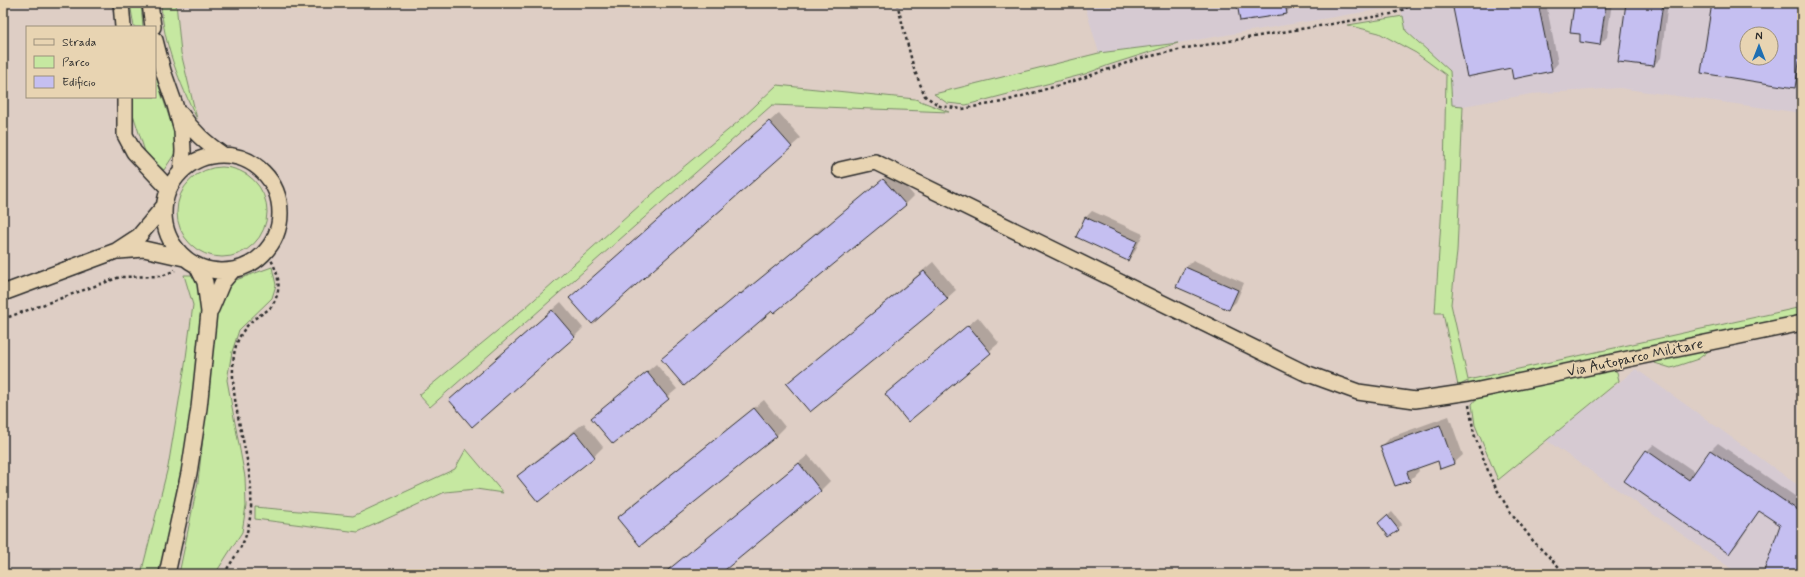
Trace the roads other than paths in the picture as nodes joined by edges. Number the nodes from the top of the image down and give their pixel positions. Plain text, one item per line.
1 (121, 3) edge
2 (150, 3) edge
3 (123, 26) edge
4 (153, 26) edge
5 (156, 44) edge
6 (125, 98) edge
7 (175, 105) junction
8 (223, 155) junction
9 (840, 170) dead end
10 (181, 172) junction
11 (169, 188) junction
12 (164, 206) junction
13 (116, 251) junction
14 (190, 261) junction
15 (233, 270) junction
16 (3, 293) edge
17 (210, 312) junction
18 (1802, 323) edge
19 (167, 574) edge

1 - 3 street
2 - 4 street
5 - 7 street
6 - 11 street
7 - 8 street
7 - 10 street
8 - 10 street
8 - 15 street
9 - 18 street, Via Autoparco Militare
10 - 11 street
11 - 12 street
12 - 13 street
12 - 14 street
13 - 14 street
13 - 16 street
14 - 15 street
14 - 17 street
15 - 17 street
17 - 19 street

